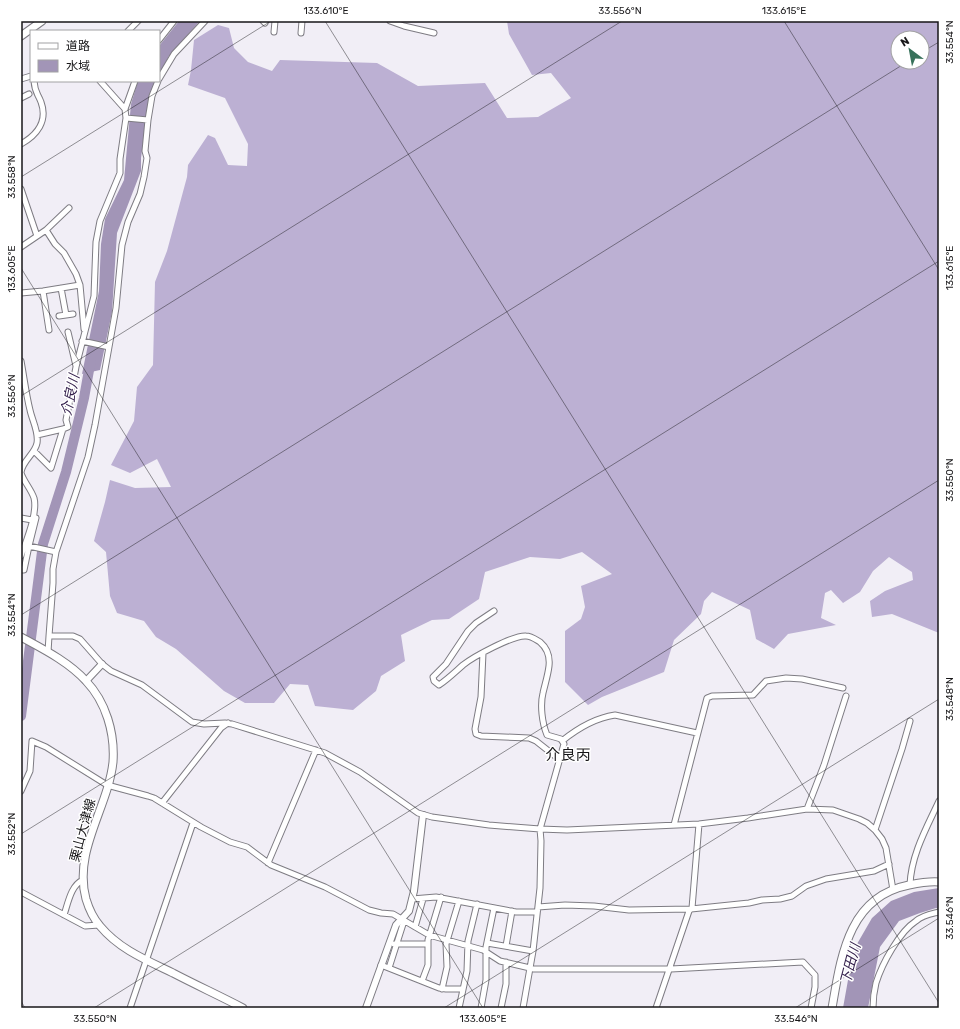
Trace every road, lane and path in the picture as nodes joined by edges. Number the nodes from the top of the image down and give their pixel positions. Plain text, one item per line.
1 (42, 21) edge
2 (138, 21) edge
3 (174, 21) edge
4 (205, 21) edge
5 (275, 21) edge
6 (302, 21) edge
7 (390, 21) edge
8 (32, 30) edge
9 (129, 30) edge
10 (30, 31) edge
11 (274, 32) dead end
12 (301, 33) dead end
13 (434, 33) dead end
14 (21, 36) edge
15 (160, 39) edge
16 (160, 77) edge
17 (34, 82) edge
18 (101, 82) edge
19 (134, 82) edge
20 (157, 82) edge
21 (29, 94) dead end
22 (21, 98) edge
23 (125, 109) junction
24 (127, 118) junction
25 (147, 120) junction
26 (21, 144) edge
27 (21, 189) edge
28 (23, 203) edge
29 (70, 208) dead end
30 (46, 230) junction
31 (37, 236) junction
32 (21, 247) edge
33 (80, 285) junction
34 (61, 288) junction
35 (43, 291) junction
36 (21, 293) edge
37 (73, 314) dead end
38 (66, 315) junction
39 (59, 316) dead end
40 (49, 330) dead end
41 (68, 332) dead end
42 (83, 339) junction
43 (106, 347) junction
44 (21, 361) edge
45 (76, 367) junction
46 (63, 429) junction
47 (37, 435) junction
48 (34, 450) junction
49 (21, 473) edge
50 (34, 512) junction
51 (21, 518) edge
52 (32, 520) junction
53 (32, 546) junction
54 (53, 552) junction
55 (21, 556) edge
56 (21, 570) edge
57 (494, 611) dead end
58 (49, 636) junction
59 (22, 637) edge
60 (46, 651) junction
61 (483, 653) junction
62 (102, 664) junction
63 (86, 681) junction
64 (843, 688) dead end
65 (846, 696) dead end
66 (910, 721) dead end
67 (228, 723) junction
68 (697, 733) junction
69 (562, 741) junction
70 (316, 750) junction
71 (560, 760) junction
72 (107, 785) junction
73 (21, 791) edge
74 (939, 801) edge
75 (162, 803) junction
76 (807, 809) junction
77 (423, 815) junction
78 (193, 823) junction
79 (699, 824) junction
80 (674, 825) junction
81 (540, 829) junction
82 (875, 830) junction
83 (268, 863) junction
84 (889, 864) junction
85 (83, 880) junction
86 (939, 882) edge
87 (910, 885) junction
88 (893, 890) junction
89 (21, 892) edge
90 (441, 897) junction
91 (412, 899) junction
92 (423, 899) junction
93 (459, 900) junction
94 (477, 904) junction
95 (538, 906) junction
96 (494, 908) junction
97 (691, 909) junction
98 (512, 911) junction
99 (537, 912) junction
100 (939, 912) edge
101 (64, 915) junction
102 (402, 920) junction
103 (99, 925) junction
104 (415, 927) junction
105 (429, 935) junction
106 (447, 940) junction
107 (389, 943) junction
108 (487, 943) junction
109 (396, 944) junction
110 (427, 944) junction
111 (467, 945) junction
112 (506, 946) junction
113 (533, 951) junction
114 (486, 952) junction
115 (146, 960) junction
116 (506, 962) junction
117 (381, 965) junction
118 (389, 968) junction
119 (530, 968) junction
120 (669, 969) junction
121 (422, 981) junction
122 (442, 989) junction
123 (463, 989) junction
124 (130, 1008) edge
125 (243, 1008) edge
126 (366, 1008) edge
127 (460, 1008) edge
128 (481, 1008) edge
129 (501, 1008) edge
130 (523, 1008) edge
131 (656, 1008) edge
132 (811, 1008) edge
133 (832, 1008) edge
134 (872, 1008) edge

1 - 8 main road
2 - 9 street
3 - 15 street
4 - 16 street
5 - 11 street
6 - 12 street
7 - 13 street
10 - 14 main road
17 - 26 street
18 - 23 street
19 - 23 street
20 - 25 street
21 - 22 street
23 - 24 street
24 - 25 street
24 - 42 street
25 - 43 street
27 - 28 street
28 - 31 street
29 - 30 street
30 - 31 street
30 - 33 street
31 - 32 street
33 - 34 street
33 - 42 street
34 - 35 street
34 - 38 street
35 - 36 street
35 - 40 street
37 - 38 street
38 - 39 street
41 - 45 street
42 - 43 street
42 - 45 street
43 - 54 street
44 - 47 street
45 - 46 street
46 - 47 street
46 - 48 street
47 - 48 street
48 - 49 street
49 - 50 street
50 - 52 street
50 - 53 street
51 - 52 street
52 - 55 street
53 - 54 street
53 - 56 street
54 - 58 street
57 - 61 street
58 - 60 street
58 - 62 street
59 - 60 main road, 栗山大津線
60 - 63 main road, 栗山大津線
61 - 69 street
61 - 71 street
62 - 63 street
62 - 67 street
63 - 72 main road, 栗山大津線
64 - 68 street
65 - 76 street
66 - 82 street
67 - 70 street
67 - 75 street
68 - 69 street
68 - 80 street
69 - 71 street
70 - 77 street
70 - 83 street
71 - 81 street
72 - 73 street
72 - 75 street
72 - 85 main road, 栗山大津線
74 - 87 street
75 - 78 street
76 - 79 street
76 - 82 street
77 - 81 street
77 - 91 street
78 - 83 street
78 - 115 street
79 - 80 street
79 - 97 street
80 - 81 street
81 - 95 street
82 - 84 street
83 - 102 street
84 - 88 street
84 - 97 street
85 - 101 street
85 - 103 main road, 栗山大津線
86 - 87 main road
87 - 88 main road
88 - 133 main road
89 - 101 street
90 - 92 street
90 - 93 street
90 - 105 street
91 - 92 street
91 - 102 street
92 - 104 street
93 - 94 street
93 - 106 street
94 - 96 street
94 - 111 street
95 - 97 street
95 - 99 street
96 - 98 street
96 - 108 street
97 - 120 street
98 - 99 street
98 - 112 street
99 - 113 street
100 - 134 street
101 - 103 street
102 - 104 street
102 - 107 street
102 - 109 street
103 - 115 main road, 栗山大津線
104 - 105 street
105 - 106 street
105 - 110 street
106 - 111 street
106 - 122 street
107 - 109 street
107 - 117 street
108 - 112 street
108 - 114 street
109 - 110 street
109 - 118 street
110 - 121 street
111 - 114 street
111 - 123 street
112 - 113 street
113 - 119 street
114 - 116 street
114 - 128 street
115 - 124 street
115 - 125 main road, 栗山大津線
116 - 119 street
116 - 129 street
117 - 118 street
117 - 126 street
118 - 121 street
119 - 120 street
119 - 130 street
120 - 131 street
120 - 132 street
121 - 122 street
122 - 123 street
123 - 127 street

